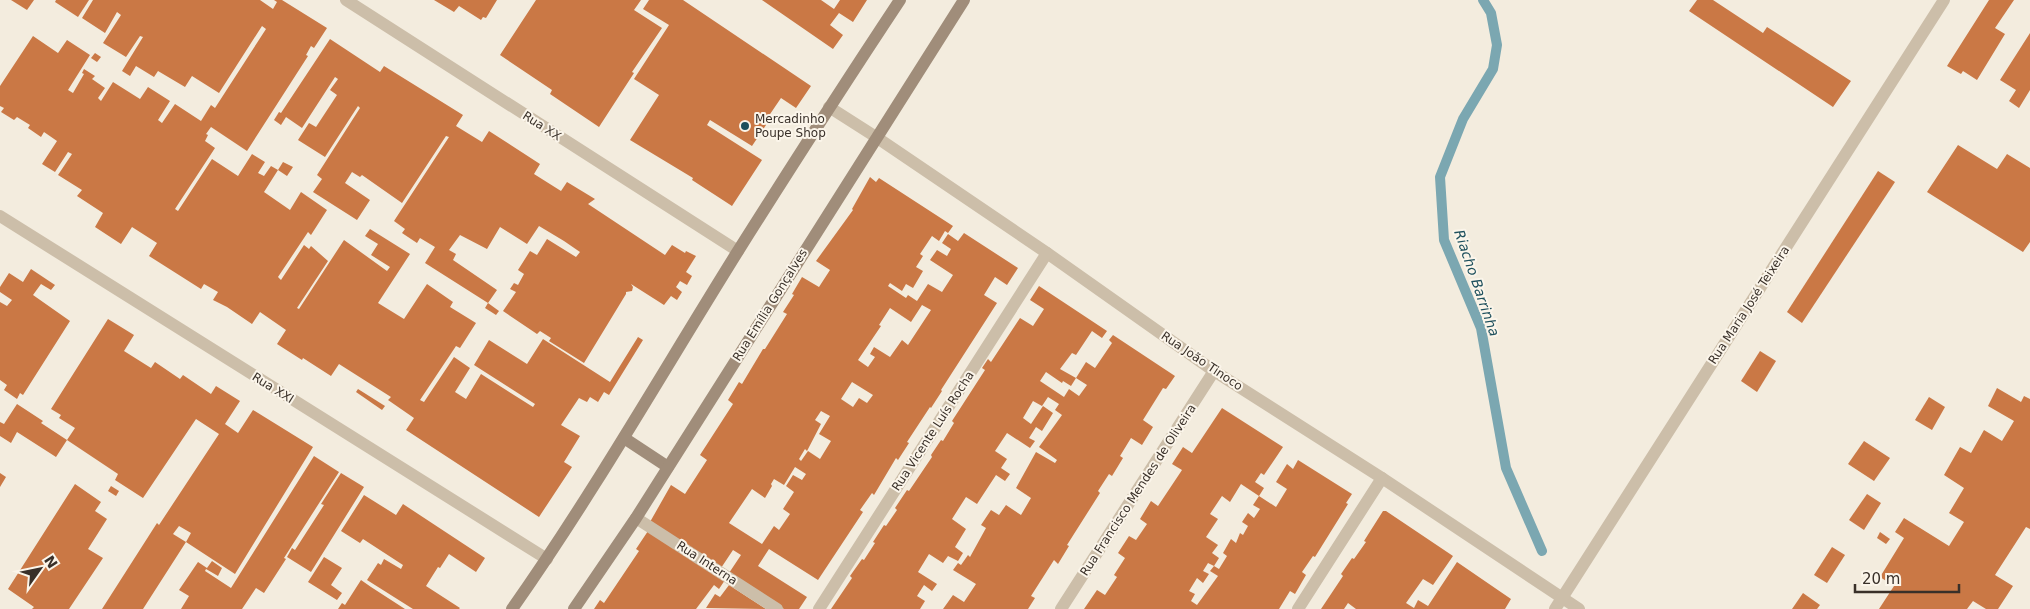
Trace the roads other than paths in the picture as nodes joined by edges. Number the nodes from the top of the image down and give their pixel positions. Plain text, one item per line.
1 (346, 0) edge
2 (900, 0) edge
3 (964, 0) edge
4 (1944, 0) edge
5 (829, 107) junction
6 (876, 137) junction
7 (0, 216) edge
8 (738, 251) junction
9 (1048, 253) junction
10 (1214, 371) junction
11 (624, 438) junction
12 (668, 467) junction
13 (1382, 478) junction
14 (636, 518) junction
15 (547, 560) junction
16 (1558, 604) edge
17 (512, 609) edge
18 (574, 609) edge
19 (777, 609) edge
20 (819, 609) edge
21 (1061, 609) edge
22 (1298, 609) edge
23 (1579, 609) edge

1 - 8 street, Rua XX
2 - 5 street
3 - 6 street, Rua Emília Gonçalves
4 - 16 street, Rua Maria José Teixeira
5 - 6 street, Rua João Tinoco
5 - 8 street
6 - 9 street, Rua João Tinoco
6 - 12 street, Rua Emília Gonçalves
7 - 15 street, Rua XXI
8 - 11 street
9 - 10 street, Rua João Tinoco
9 - 20 street, Rua Vicente Luís Rocha
10 - 13 street, Rua João Tinoco
10 - 21 street, Rua Francisco Mendes de Oliveira
11 - 12 street
11 - 15 street
12 - 14 street, Rua Emília Gonçalves
13 - 16 street, Rua João Tinoco
13 - 22 street
14 - 18 street, Rua Emília Gonçalves
14 - 19 street, Rua Interna
15 - 17 street
16 - 23 street, Rua João Tinoco

